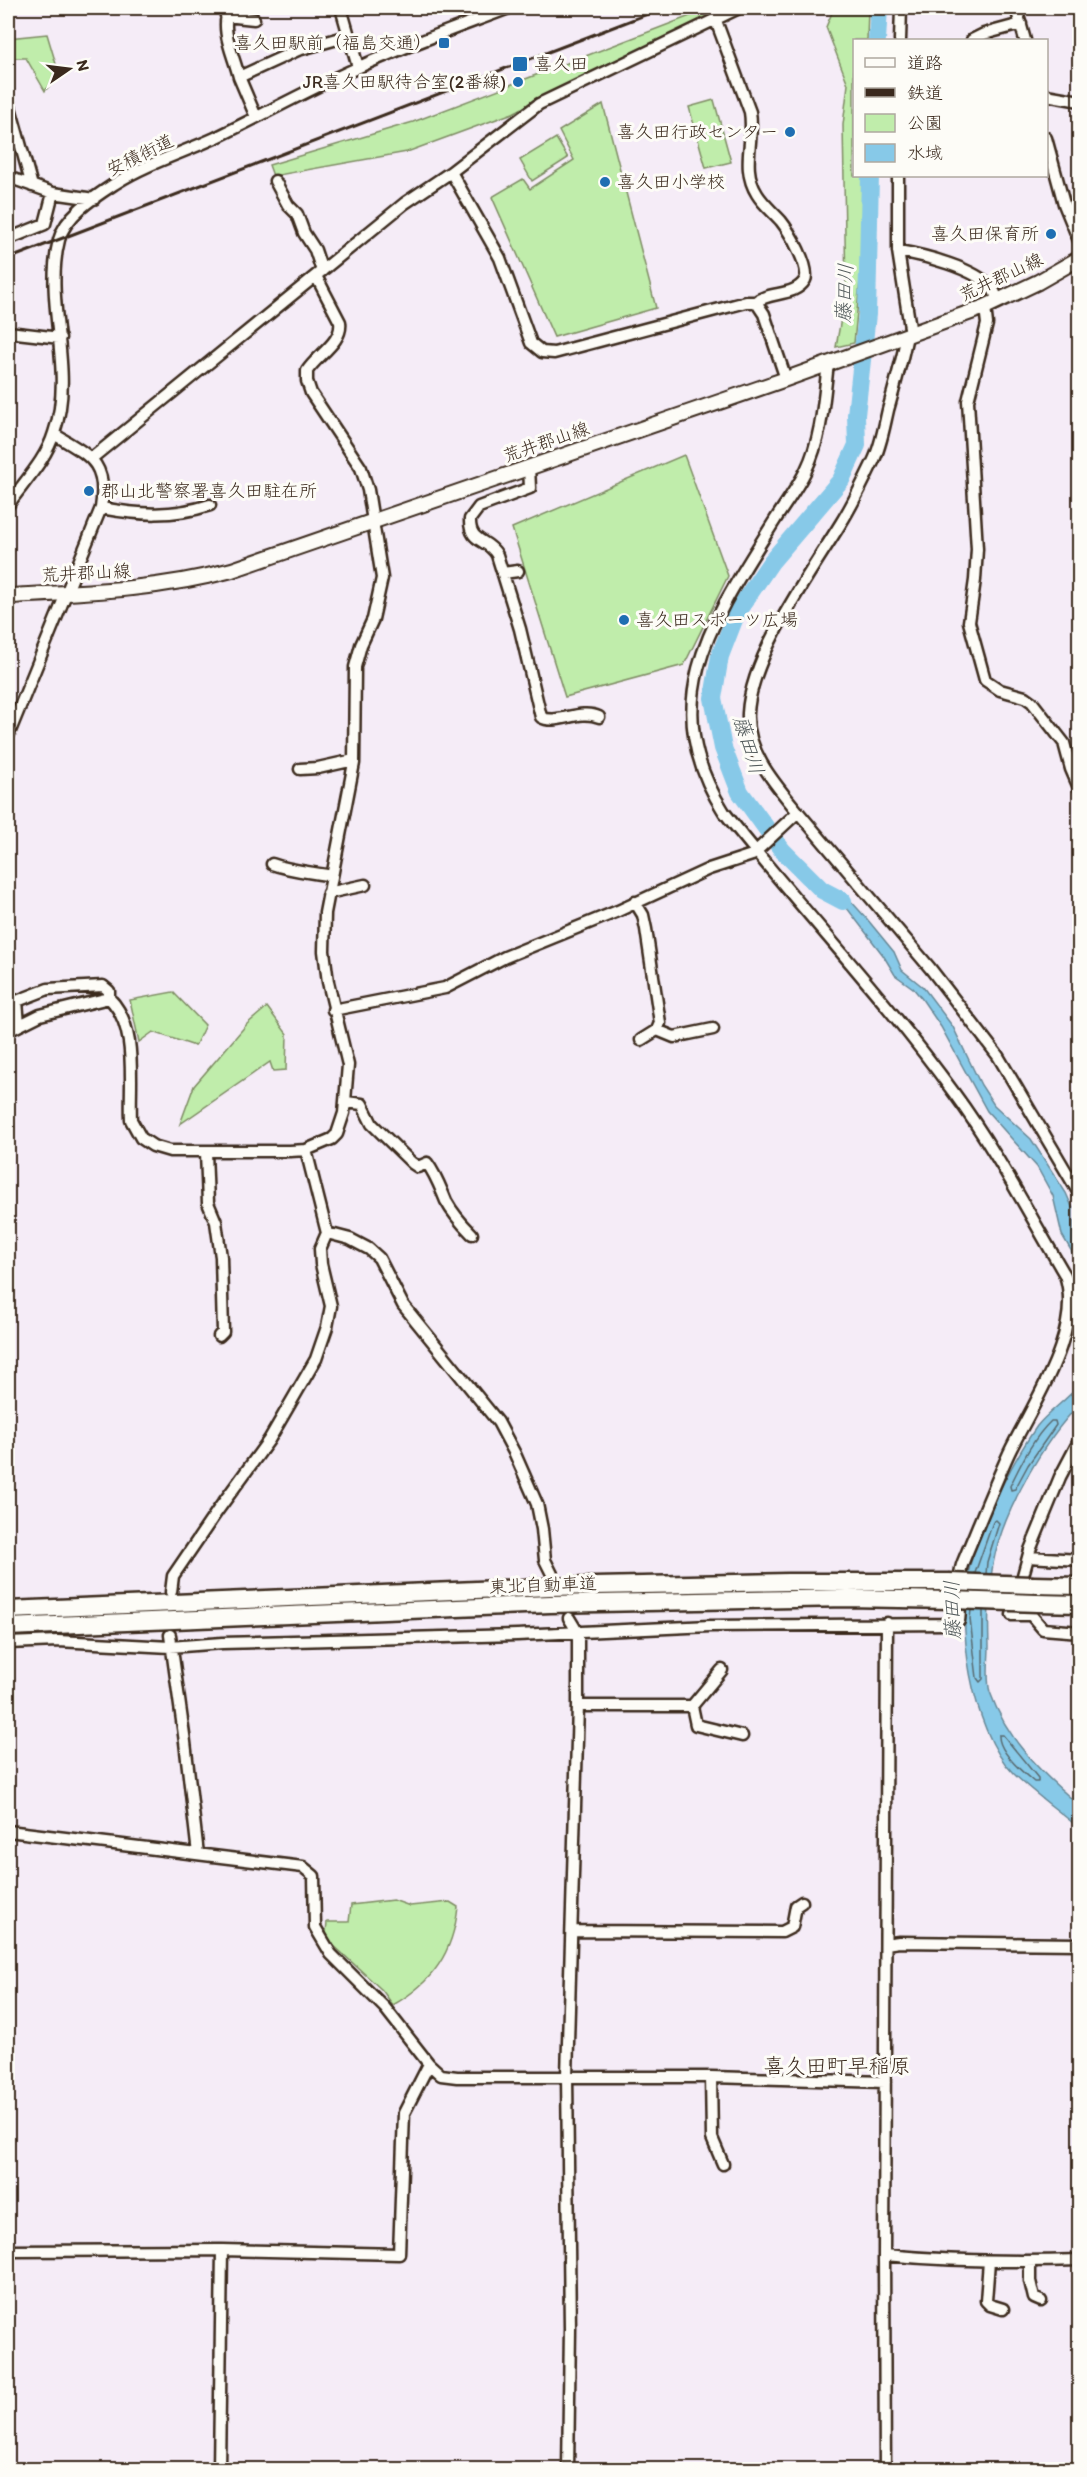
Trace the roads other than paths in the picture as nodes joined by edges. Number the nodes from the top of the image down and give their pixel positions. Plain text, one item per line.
1 (341, 8) edge
2 (509, 8) edge
3 (739, 8) edge
4 (901, 8) edge
5 (1016, 8) edge
6 (492, 11) edge
7 (227, 12) edge
8 (715, 18) junction
9 (254, 19) dead end
10 (1021, 24) junction
11 (348, 36) junction
12 (900, 39) edge
13 (974, 39) edge
14 (1025, 39) edge
15 (358, 67) junction
16 (239, 77) junction
17 (1048, 94) edge
18 (8, 100) edge
19 (1080, 101) edge
20 (256, 117) junction
21 (1048, 142) edge
22 (451, 172) junction
23 (8, 177) edge
24 (898, 177) edge
25 (275, 181) dead end
26 (32, 186) junction
27 (53, 193) junction
28 (94, 199) junction
29 (8, 239) edge
30 (1080, 243) edge
31 (898, 251) junction
32 (1080, 258) edge
33 (319, 273) junction
34 (998, 301) junction
35 (756, 302) junction
36 (985, 307) junction
37 (8, 332) edge
38 (905, 336) junction
39 (60, 338) junction
40 (833, 361) junction
41 (786, 380) junction
42 (54, 434) junction
43 (92, 458) junction
44 (529, 468) junction
45 (210, 505) dead end
46 (8, 506) edge
47 (101, 508) junction
48 (372, 521) junction
49 (518, 571) dead end
50 (503, 573) junction
51 (65, 593) junction
52 (8, 596) edge
53 (599, 717) dead end
54 (8, 736) edge
55 (354, 760) junction
56 (300, 769) dead end
57 (1080, 790) edge
58 (794, 815) junction
59 (757, 850) junction
60 (272, 864) dead end
61 (332, 876) junction
62 (365, 885) dead end
63 (328, 893) junction
64 (635, 903) junction
65 (109, 998) junction
66 (333, 1010) junction
67 (19, 1025) junction
68 (713, 1029) dead end
69 (657, 1030) junction
70 (8, 1031) edge
71 (641, 1040) dead end
72 (346, 1102) junction
73 (306, 1150) junction
74 (206, 1152) junction
75 (1080, 1195) edge
76 (327, 1233) junction
77 (472, 1234) dead end
78 (219, 1336) dead end
79 (1080, 1439) edge
80 (1028, 1557) junction
81 (1080, 1560) edge
82 (552, 1574) dead end
83 (1080, 1586) edge
84 (171, 1592) dead end
85 (1080, 1604) edge
86 (8, 1610) edge
87 (569, 1618) dead end
88 (887, 1623) junction
89 (8, 1627) edge
90 (1080, 1632) edge
91 (578, 1633) junction
92 (170, 1635) dead end
93 (8, 1643) edge
94 (170, 1647) junction
95 (722, 1670) dead end
96 (578, 1706) junction
97 (692, 1706) junction
98 (742, 1736) dead end
99 (8, 1831) edge
100 (198, 1854) junction
101 (802, 1902) dead end
102 (572, 1930) junction
103 (886, 1944) junction
104 (1080, 1944) edge
105 (429, 2064) junction
106 (567, 2076) junction
107 (711, 2077) junction
108 (885, 2082) junction
109 (723, 2164) dead end
110 (222, 2250) junction
111 (8, 2251) edge
112 (884, 2255) junction
113 (1080, 2260) edge
114 (989, 2261) junction
115 (1030, 2262) junction
116 (1041, 2301) dead end
117 (1003, 2309) dead end
118 (219, 2469) edge
119 (568, 2469) edge
120 (885, 2469) edge

1 - 11 street
2 - 6 street, 安積街道
3 - 8 street
4 - 12 street
5 - 10 street
6 - 15 street, 安積街道
7 - 9 street
7 - 16 street
8 - 22 street
8 - 35 street
10 - 13 street
10 - 14 street
11 - 15 street
11 - 16 street
15 - 20 street, 安積街道
16 - 20 street
17 - 19 street
18 - 26 street
20 - 28 street, 安積街道
21 - 30 street
22 - 33 street
22 - 35 street
23 - 26 street
24 - 31 street
25 - 33 street
26 - 27 street
27 - 28 street
27 - 29 street
28 - 39 street, 安積街道
31 - 34 street
31 - 38 street
32 - 34 main road, 荒井郡山線
33 - 43 street
33 - 48 street
34 - 36 main road, 荒井郡山線
35 - 41 street
36 - 38 main road, 荒井郡山線
36 - 57 street
37 - 39 street
38 - 40 main road, 荒井郡山線
38 - 58 street
39 - 42 street, 安積街道
40 - 41 main road, 荒井郡山線
40 - 59 street
41 - 44 main road, 荒井郡山線
42 - 43 street
42 - 46 street, 安積街道
43 - 47 street
44 - 48 main road, 荒井郡山線
44 - 50 street
45 - 47 street
47 - 51 street
48 - 51 main road, 荒井郡山線
48 - 55 street
49 - 50 street
50 - 53 street
51 - 52 main road, 荒井郡山線
51 - 54 street
55 - 56 street
55 - 61 street
58 - 59 street
58 - 75 street
59 - 64 street
59 - 88 street
60 - 61 street
61 - 63 street
62 - 63 street
63 - 66 street
64 - 66 street
64 - 69 street
65 - 67 street
65 - 67 street
65 - 74 street
66 - 72 street
67 - 70 street
68 - 69 street
69 - 71 street
72 - 73 street
72 - 77 street
73 - 74 street
73 - 76 street
74 - 78 street
76 - 82 street
76 - 84 street
79 - 80 street
80 - 81 street
80 - 90 street
83 - 86 highway, 東北自動車道, bridge
85 - 89 highway, 東北自動車道, bridge
87 - 91 street
88 - 91 street
88 - 103 street
91 - 94 street
91 - 96 street
92 - 94 street
93 - 94 street
94 - 100 street
95 - 97 street
96 - 97 street
96 - 102 street
97 - 98 street
99 - 100 street
100 - 105 street
101 - 102 street
102 - 106 street
103 - 104 street
103 - 108 street
105 - 106 street
105 - 110 street
106 - 107 street
106 - 119 street
107 - 108 street
107 - 109 street
108 - 112 street
110 - 111 street
110 - 118 street
112 - 114 street
112 - 120 street
113 - 115 street
114 - 115 street
114 - 117 street
115 - 116 street

